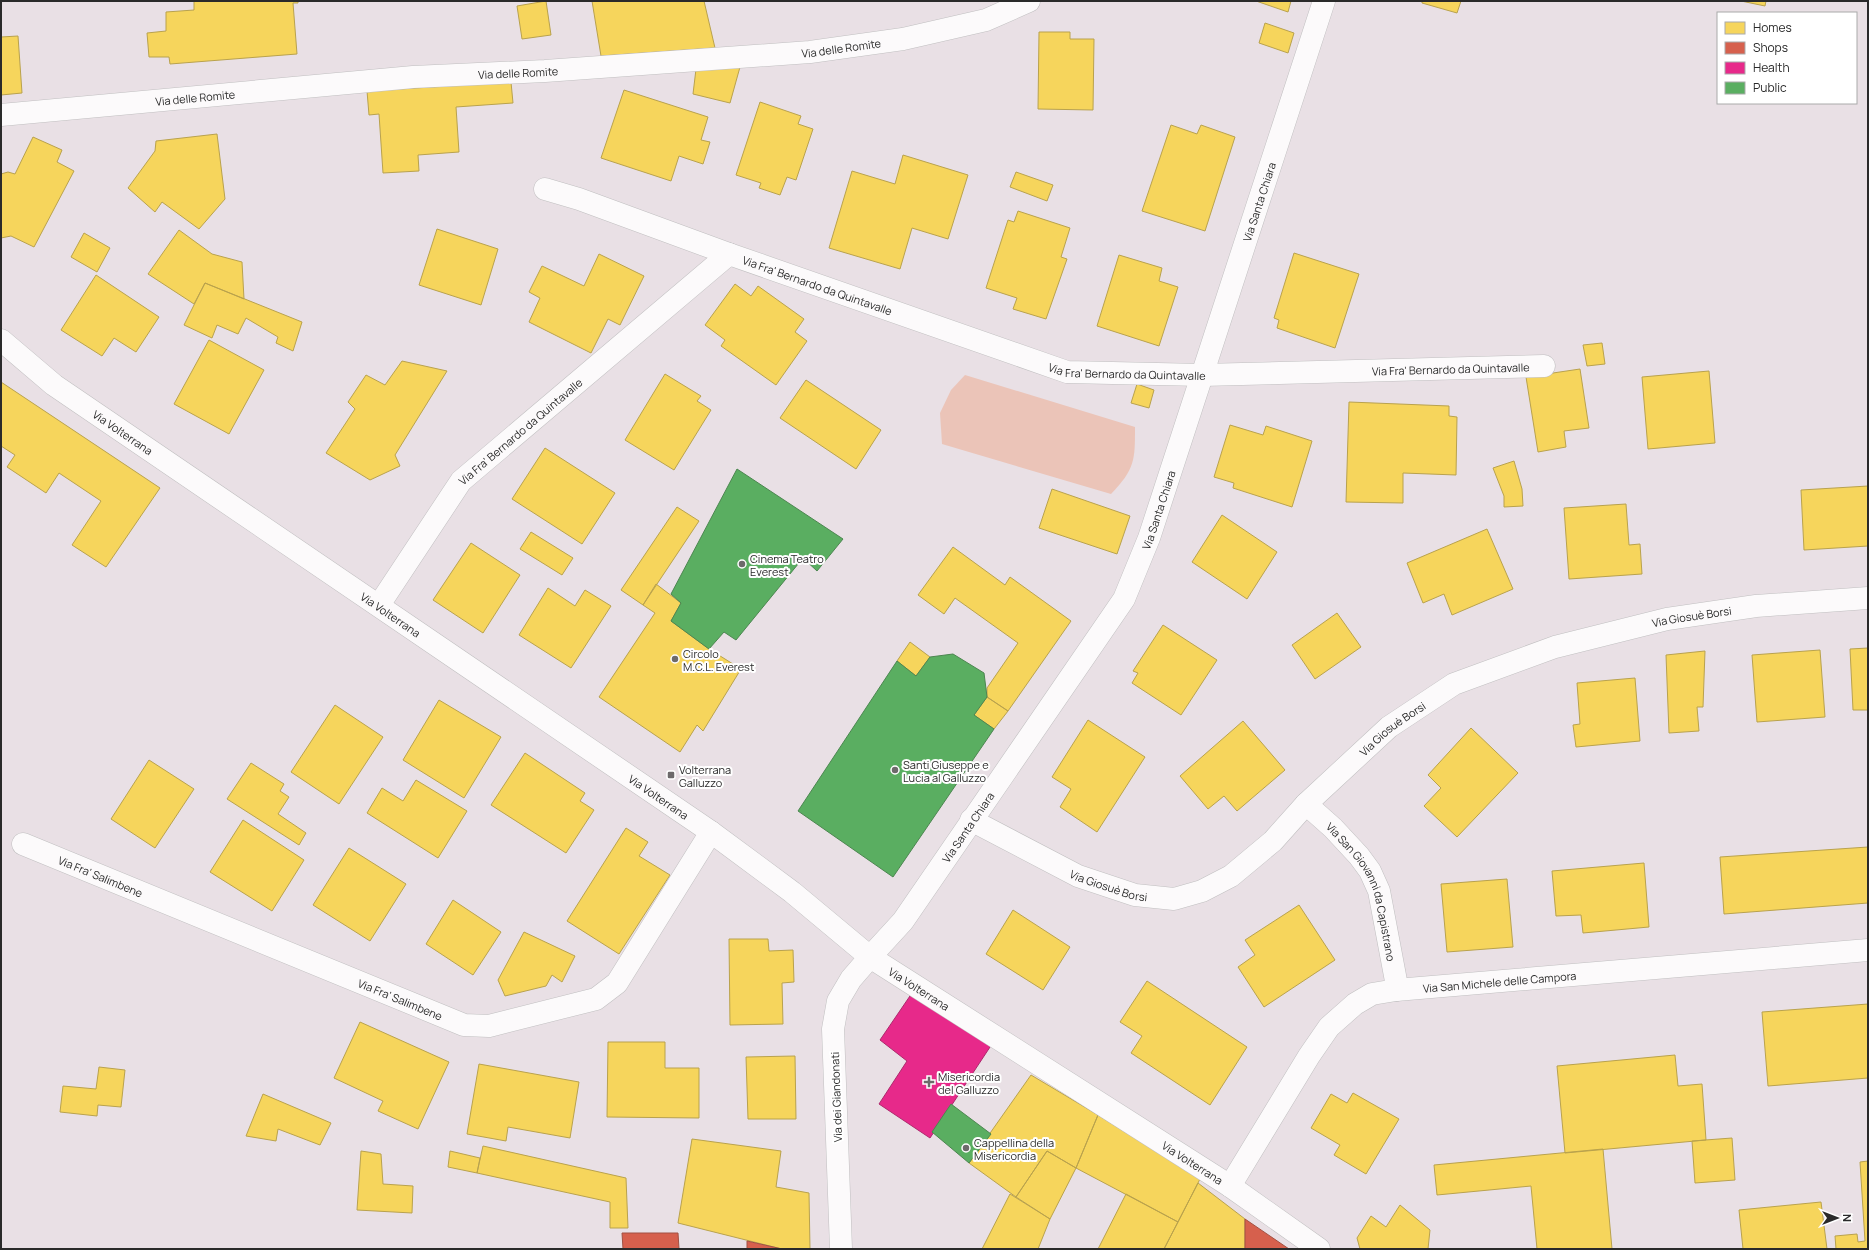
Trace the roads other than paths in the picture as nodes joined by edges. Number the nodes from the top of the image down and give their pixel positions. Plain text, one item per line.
1 (1029, 1) edge
2 (1324, 1) edge
3 (1, 115) edge
4 (545, 189) dead end
5 (729, 254) junction
6 (1, 340) edge
7 (1544, 366) dead end
8 (1202, 375) junction
9 (1868, 598) edge
10 (379, 605) junction
11 (1306, 804) junction
12 (971, 820) junction
13 (711, 832) junction
14 (23, 844) dead end
15 (1868, 950) edge
16 (870, 957) junction
17 (1396, 990) junction
18 (1230, 1186) junction
19 (840, 1249) edge
20 (1319, 1249) edge

1 - 3 street, Via delle Romite
2 - 8 street, Via Santa Chiara
4 - 5 street, Via Fra' Bernardo da Quintavalle
5 - 8 street, Via Fra' Bernardo da Quintavalle
5 - 10 street, Via Fra' Bernardo da Quintavalle
6 - 10 street, Via Volterrana
7 - 8 street, Via Fra' Bernardo da Quintavalle
8 - 12 street, Via Santa Chiara
9 - 11 street, Via Giosuè Borsi
10 - 13 street, Via Volterrana
11 - 12 street, Via Giosuè Borsi
11 - 17 street, Via San Giovanni da Capistrano
12 - 16 street, Via Santa Chiara
13 - 14 street, Via Fra' Salimbene
13 - 16 street, Via Volterrana
15 - 17 street, Via San Michele delle Campora
16 - 18 street, Via Volterrana
16 - 19 street, Via dei Giandonati
17 - 18 street, Via San Michele delle Campora
18 - 20 street, Via Volterrana

